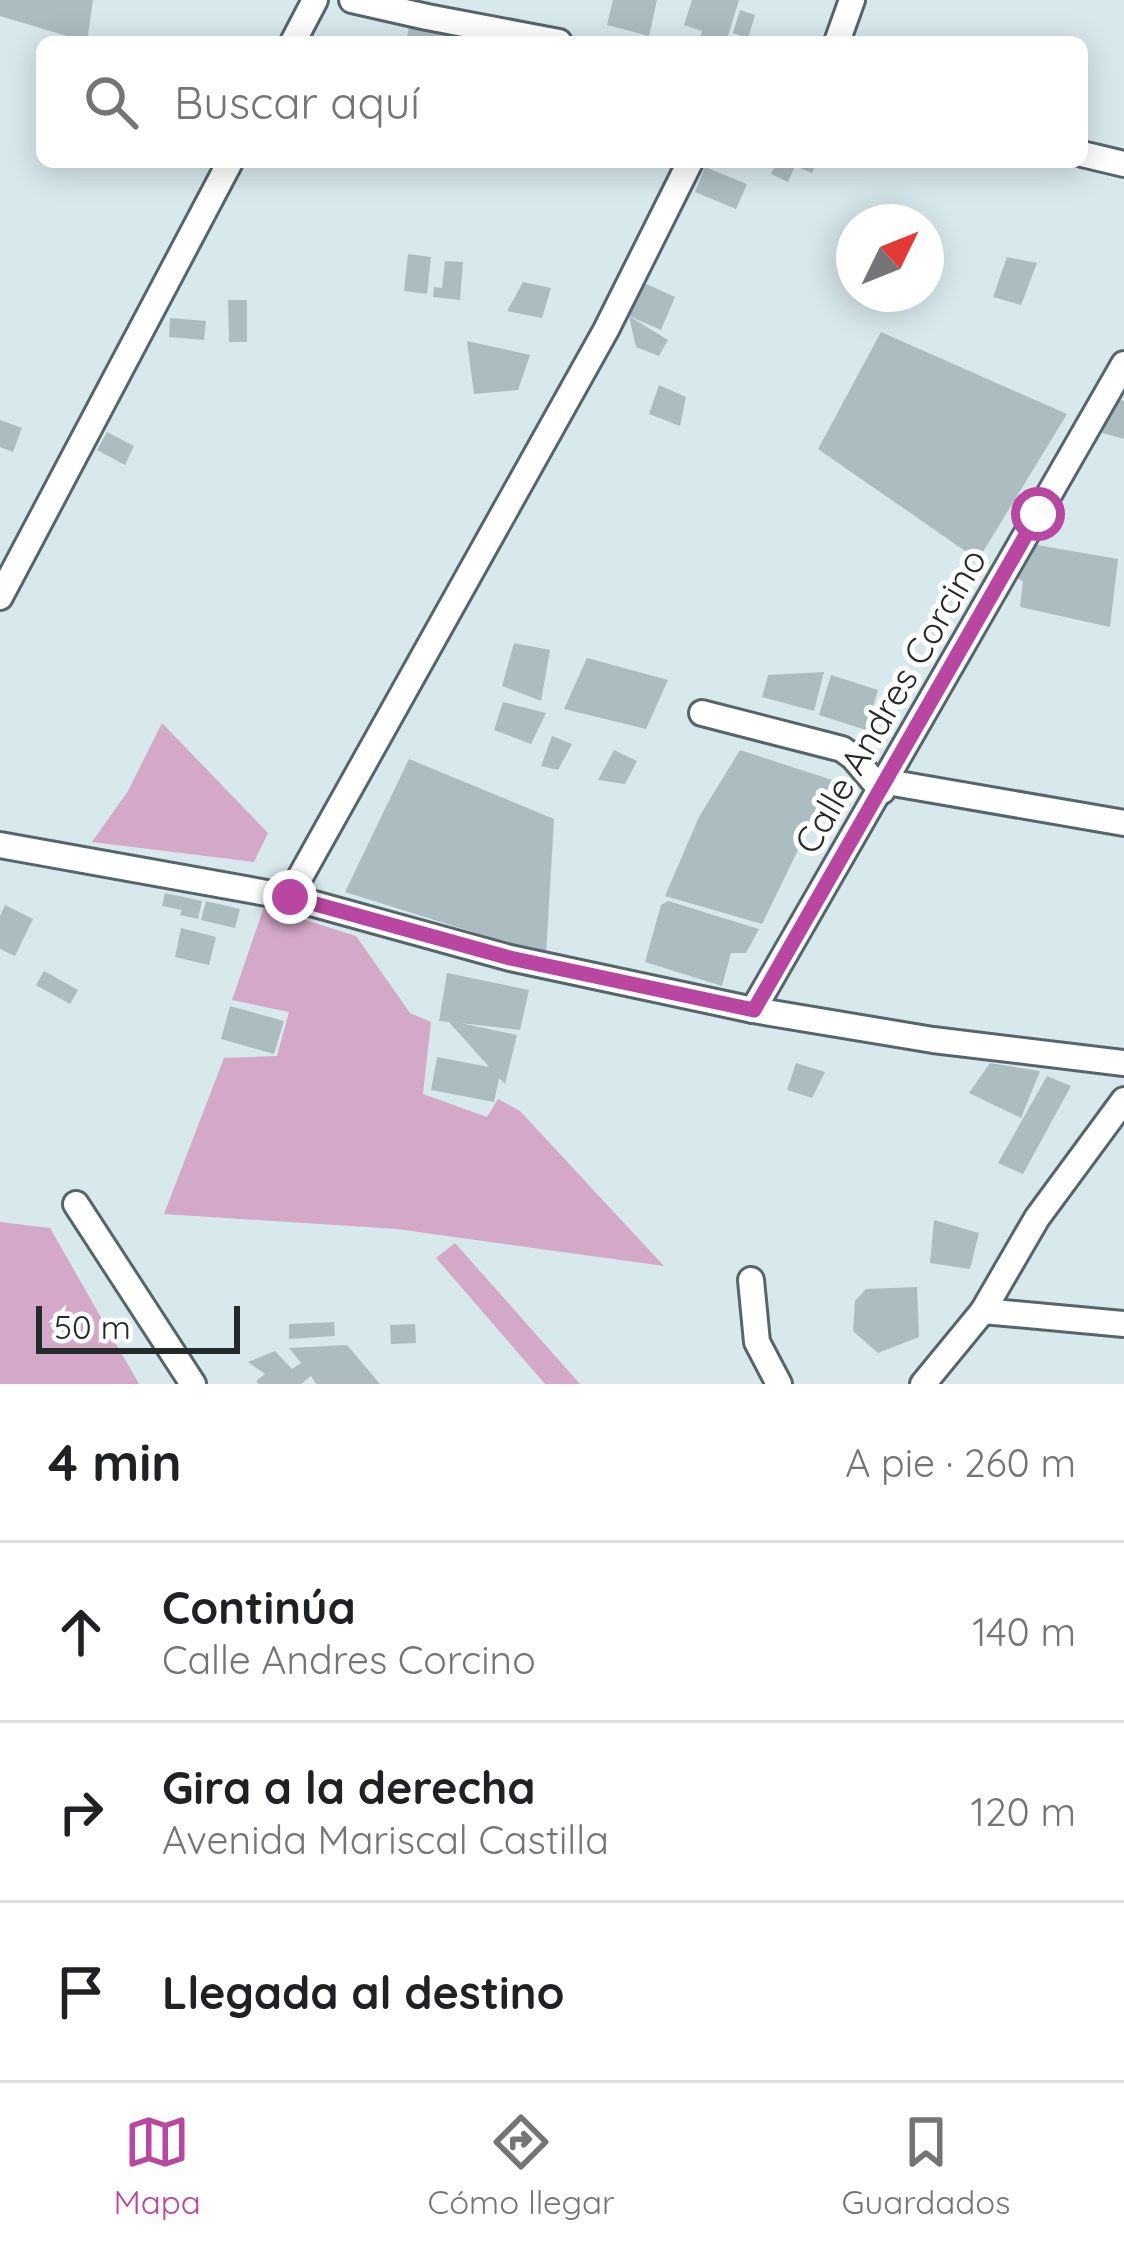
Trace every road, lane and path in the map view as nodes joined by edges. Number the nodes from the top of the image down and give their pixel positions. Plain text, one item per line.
1 (315, 0) edge
2 (352, 0) edge
3 (852, 0) edge
4 (429, 9) edge
5 (296, 36) edge
6 (535, 36) edge
7 (840, 36) edge
8 (1088, 155) edge
9 (1124, 164) edge
10 (227, 168) edge
11 (687, 168) edge
12 (1124, 364) edge
13 (0, 597) edge
14 (702, 713) dead end
15 (884, 786) junction
16 (1124, 823) edge
17 (0, 844) edge
18 (290, 897) junction
19 (754, 1010) junction
20 (1124, 1063) edge
21 (1124, 1100) edge
22 (76, 1204) dead end
23 (751, 1280) dead end
24 (983, 1311) junction
25 (1124, 1324) edge
26 (193, 1384) edge
27 (779, 1384) edge
28 (923, 1384) edge

1 - 5 street
2 - 4 street
3 - 7 street
4 - 6 street
8 - 9 street
10 - 13 street
11 - 18 street
12 - 15 street, Calle Andres Corcino
14 - 15 street
15 - 16 street
15 - 19 street, Calle Andres Corcino
17 - 18 street
18 - 19 street
19 - 20 street
21 - 24 street
22 - 26 street
23 - 27 street
24 - 25 street
24 - 28 street

